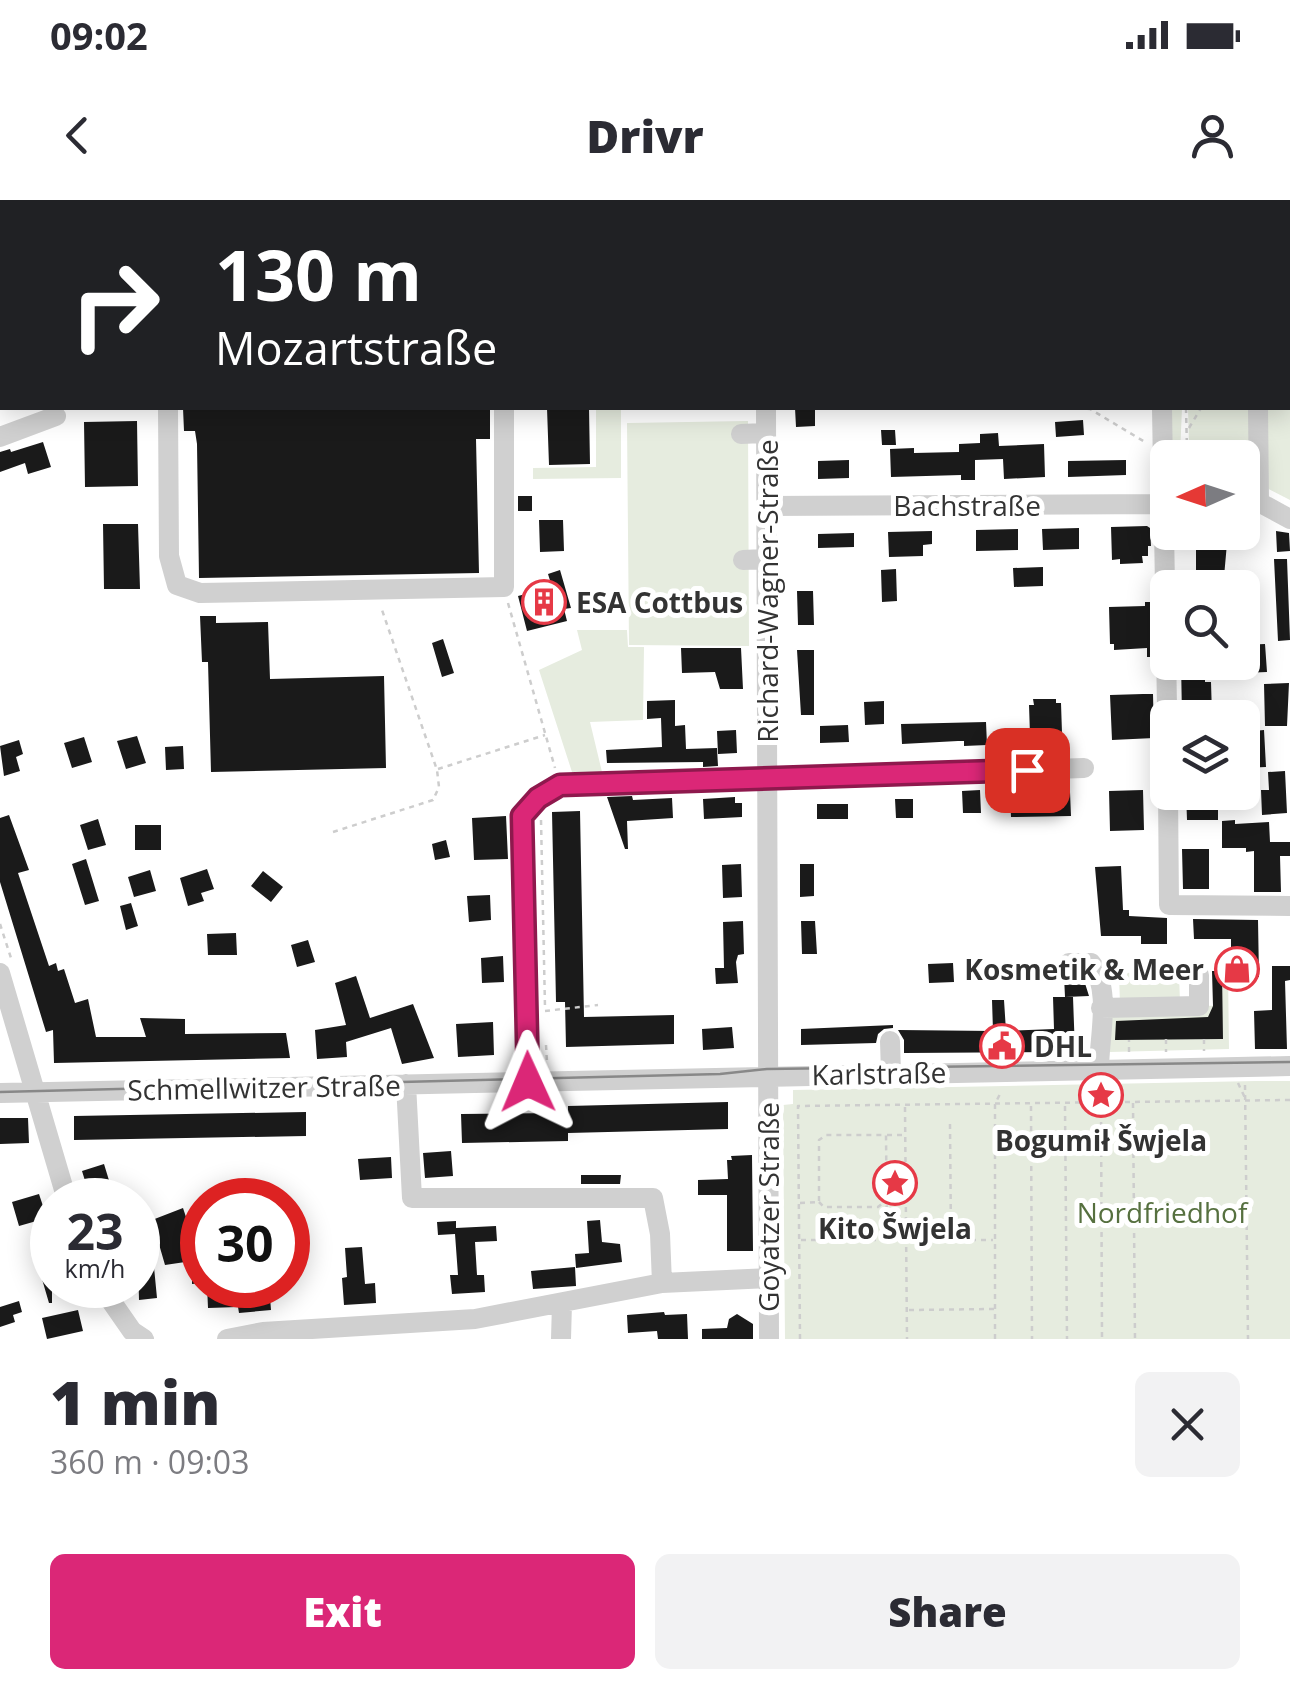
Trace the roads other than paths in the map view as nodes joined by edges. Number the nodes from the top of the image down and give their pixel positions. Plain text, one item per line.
1 (168, 410) edge
2 (504, 410) edge
3 (766, 410) edge
4 (1163, 410) edge
5 (1258, 410) edge
6 (56, 416) dead end
7 (766, 433) junction
8 (741, 434) dead end
9 (0, 437) edge
10 (1173, 440) edge
11 (1254, 440) edge
12 (1150, 504) edge
13 (1260, 505) edge
14 (767, 506) junction
15 (1290, 519) edge
16 (1166, 550) edge
17 (743, 560) dead end
18 (767, 560) junction
19 (1167, 700) edge
20 (1084, 768) dead end
21 (767, 777) junction
22 (1168, 810) edge
23 (1285, 910) edge
24 (1069, 963) dead end
25 (0, 973) edge
26 (1199, 975) dead end
27 (1101, 1008) junction
28 (890, 1041) dead end
29 (1290, 1066) edge
30 (1099, 1069) junction
31 (891, 1073) junction
32 (767, 1075) junction
33 (538, 1081) junction
34 (406, 1084) junction
35 (0, 1092) edge
36 (37, 1092) junction
37 (61, 1178) edge
38 (769, 1278) junction
39 (662, 1284) junction
40 (562, 1303) junction
41 (116, 1308) edge
42 (144, 1339) edge
43 (228, 1339) edge
44 (561, 1339) edge
45 (770, 1339) edge

1 - 2 street
3 - 7 street, Richard-Wagner-Straße
4 - 10 street
5 - 11 street
6 - 9 street
7 - 8 street
7 - 14 street, Richard-Wagner-Straße
12 - 14 street, Bachstraße
13 - 15 street
14 - 18 street, Richard-Wagner-Straße
16 - 19 street
17 - 18 street
18 - 21 street, Richard-Wagner-Straße
20 - 21 street
21 - 32 street, Richard-Wagner-Straße
21 - 33 street
22 - 23 street
24 - 27 street
25 - 36 street
26 - 27 street
27 - 30 street
28 - 31 street
29 - 30 street, Karlstraße
30 - 31 street, Karlstraße
31 - 32 street, Karlstraße
32 - 33 street, Schmellwitzer Straße
32 - 38 street, Goyatzer Straße
33 - 34 street, Schmellwitzer Straße
34 - 36 street, Schmellwitzer Straße
34 - 39 street
35 - 36 street, Schmellwitzer Straße
36 - 37 street
38 - 39 street
38 - 45 street, Goyatzer Straße
39 - 40 street
40 - 43 street
40 - 44 street
41 - 42 street

